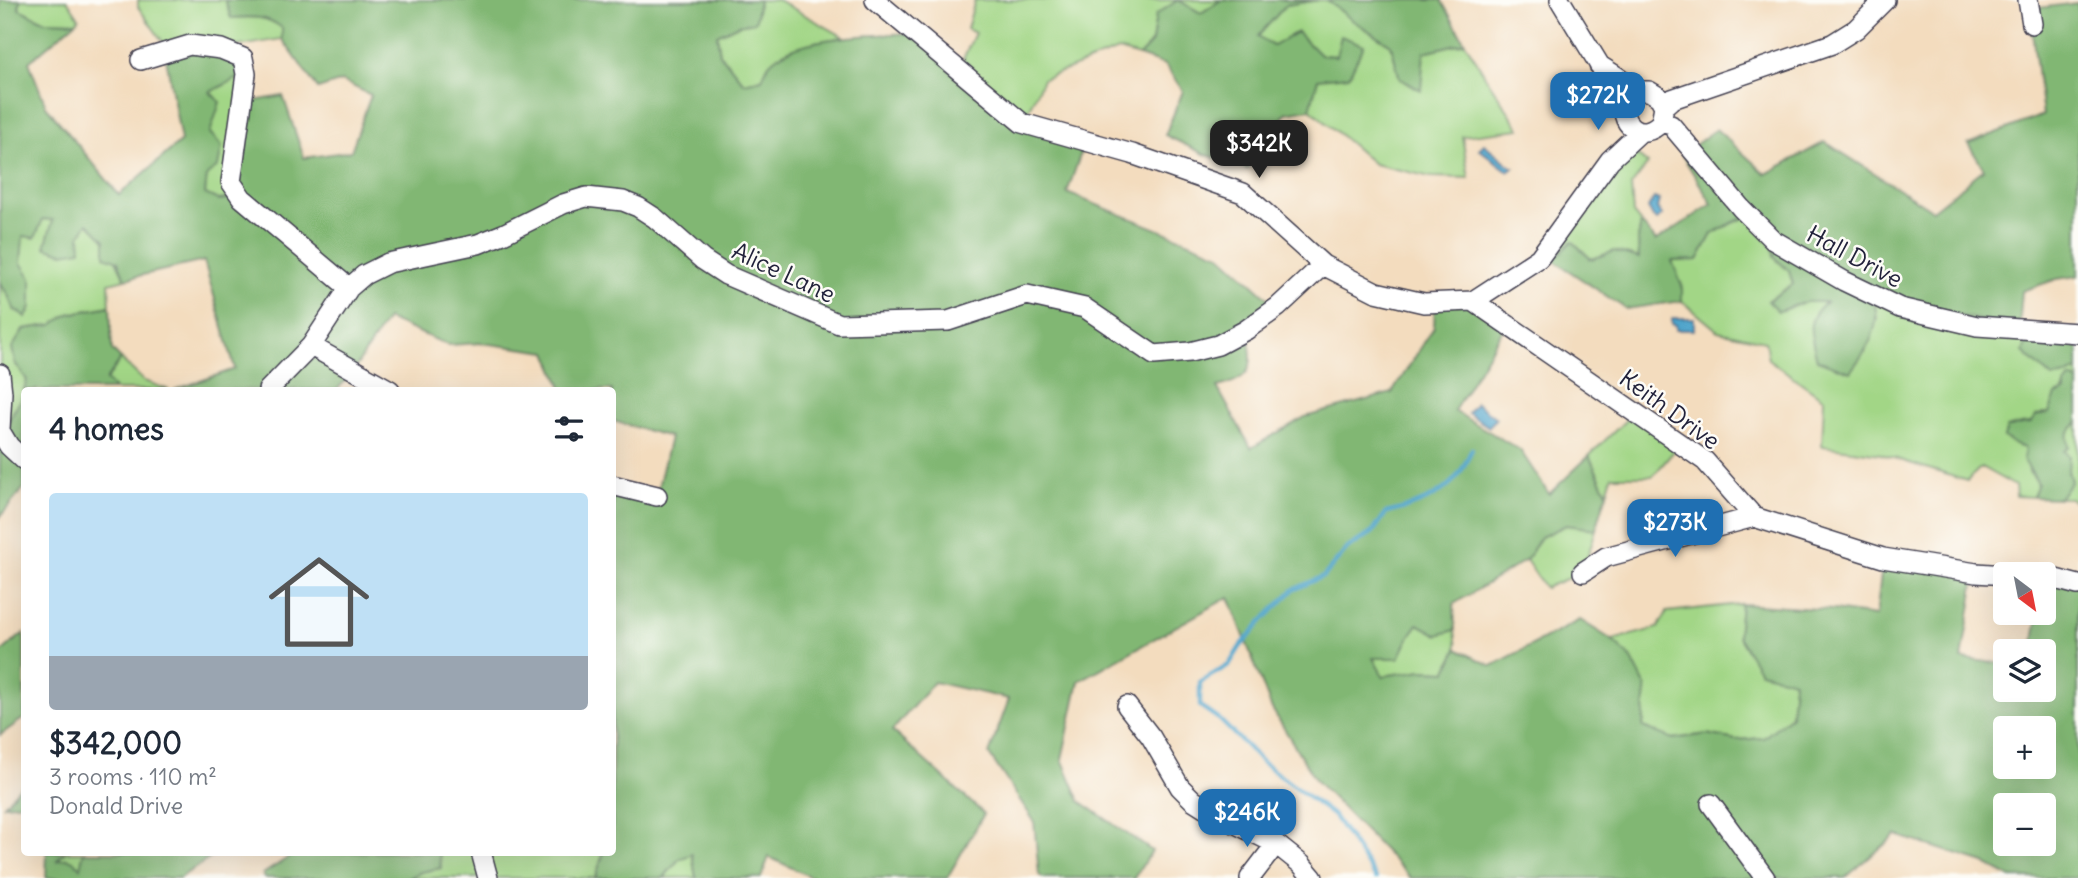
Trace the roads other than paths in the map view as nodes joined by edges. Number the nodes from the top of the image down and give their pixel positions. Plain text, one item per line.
1 (875, 0) edge
2 (1560, 0) edge
3 (1885, 0) edge
4 (2028, 0) edge
5 (2032, 24) dead end
6 (141, 60) dead end
7 (1600, 65) junction
8 (1640, 91) junction
9 (1624, 111) junction
10 (1662, 114) junction
11 (1640, 132) junction
12 (1610, 160) junction
13 (1324, 265) junction
14 (349, 288) junction
15 (1473, 301) junction
16 (2078, 333) edge
17 (311, 346) junction
18 (0, 374) edge
19 (271, 387) edge
20 (385, 387) edge
21 (2, 440) edge
22 (21, 457) edge
23 (616, 486) edge
24 (657, 496) dead end
25 (1754, 517) junction
26 (1583, 572) dead end
27 (1993, 574) edge
28 (2056, 579) edge
29 (2078, 585) edge
30 (1127, 706) dead end
31 (1711, 804) dead end
32 (1276, 844) junction
33 (482, 856) edge
34 (488, 878) edge
35 (1250, 878) edge
36 (1314, 878) edge
37 (1765, 878) edge

1 - 13 street
2 - 7 street
3 - 10 street
4 - 5 street
6 - 14 street
7 - 8 street
7 - 9 street
8 - 9 street
8 - 10 street
9 - 11 street
9 - 12 street
10 - 11 street
10 - 16 street, Hall Drive
11 - 12 street
12 - 15 street
13 - 14 street, Alice Lane
13 - 15 street
14 - 17 street, Alice Lane
15 - 25 street, Keith Drive
17 - 19 street, Alice Lane
17 - 20 street
18 - 21 street
21 - 22 street
23 - 24 street
25 - 26 street
25 - 27 street
28 - 29 street
30 - 32 street
31 - 37 street
32 - 35 street
32 - 36 street
33 - 34 street

